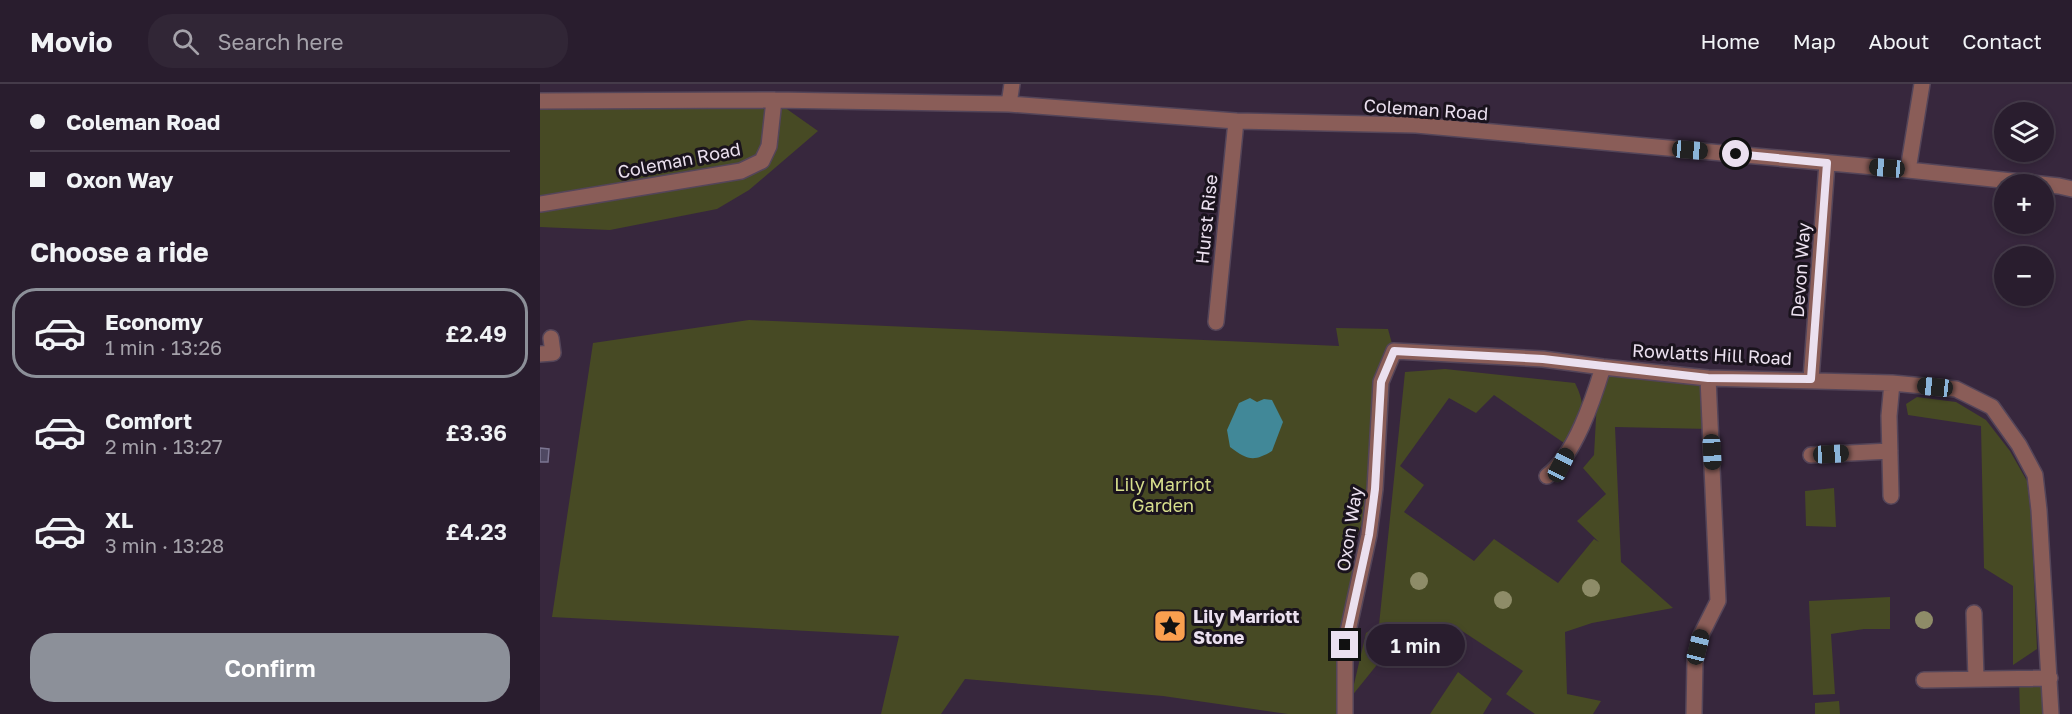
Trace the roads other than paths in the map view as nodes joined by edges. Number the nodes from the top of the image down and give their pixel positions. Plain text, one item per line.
1 (1012, 84) edge
2 (1922, 84) edge
3 (774, 100) junction
4 (540, 101) edge
5 (1008, 104) junction
6 (1236, 121) junction
7 (1827, 163) junction
8 (1908, 170) junction
9 (2072, 189) edge
10 (540, 204) edge
11 (1216, 322) dead end
12 (551, 338) dead end
13 (1394, 351) joint
14 (540, 354) edge
15 (1603, 367) junction
16 (1708, 378) junction
17 (1811, 379) junction
18 (1892, 382) junction
19 (1890, 451) junction
20 (1811, 455) dead end
21 (1547, 476) dead end
22 (1891, 496) dead end
23 (1974, 613) dead end
24 (2050, 678) junction
25 (1976, 679) junction
26 (1924, 680) dead end
27 (1345, 714) edge
28 (1694, 714) edge
29 (2051, 714) edge

1 - 5 street
2 - 8 street
3 - 4 street, Coleman Road
3 - 5 street, Coleman Road
3 - 10 street, Coleman Road
5 - 6 street, Coleman Road
6 - 7 street, Coleman Road
6 - 11 street, Hurst Rise
7 - 8 street, Coleman Road
7 - 17 street, Devon Way
8 - 9 street, Coleman Road
12 - 14 street
13 - 15 street, Rowlatts Hill Road
13 - 27 street, Oxon Way
15 - 16 street, Rowlatts Hill Road
15 - 21 street
16 - 17 street, Rowlatts Hill Road
16 - 28 street
17 - 18 street, Rowlatts Hill Road
18 - 19 street
18 - 24 street, Rowlatts Hill Road
19 - 20 street
19 - 22 street
23 - 25 street
24 - 25 street
24 - 29 street, Rowlatts Hill Road
25 - 26 street

